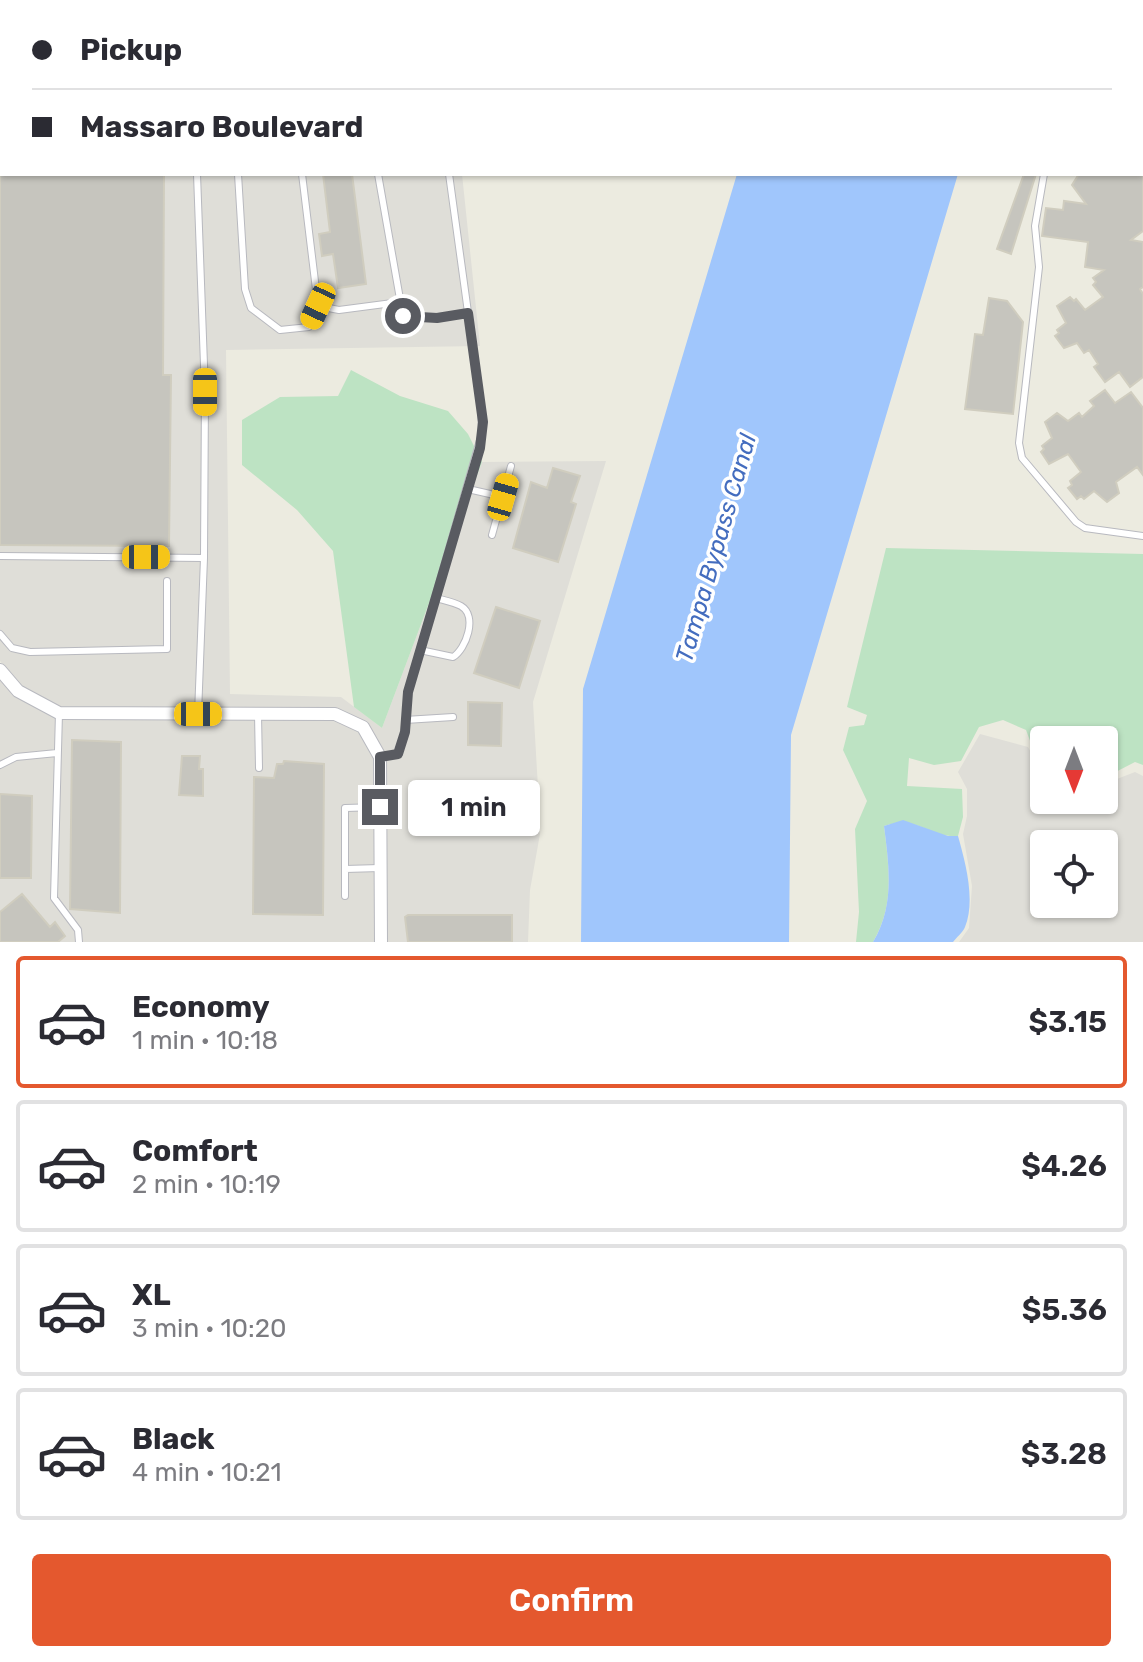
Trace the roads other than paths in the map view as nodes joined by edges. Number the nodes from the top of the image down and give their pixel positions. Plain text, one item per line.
1 (197, 176) edge
2 (238, 176) edge
3 (302, 176) edge
4 (378, 176) edge
5 (449, 176) edge
6 (1044, 176) edge
7 (400, 302) junction
8 (318, 306) junction
9 (468, 313) junction
10 (511, 466) dead end
11 (468, 489) junction
12 (503, 497) junction
13 (492, 535) dead end
14 (1143, 536) edge
15 (0, 556) edge
16 (204, 558) junction
17 (167, 581) dead end
18 (436, 598) junction
19 (0, 634) edge
20 (420, 650) junction
21 (0, 670) edge
22 (59, 713) junction
23 (198, 714) junction
24 (258, 714) junction
25 (453, 717) dead end
26 (405, 720) junction
27 (57, 753) junction
28 (380, 757) junction
29 (0, 765) edge
30 (259, 768) dead end
31 (380, 807) junction
32 (380, 868) junction
33 (345, 869) junction
34 (345, 896) dead end
35 (79, 942) edge
36 (381, 942) edge

1 - 16 lane
2 - 8 lane
3 - 8 lane
4 - 7 lane
5 - 9 lane
6 - 14 lane
7 - 8 lane
7 - 9 lane
9 - 11 lane
10 - 12 lane
11 - 12 lane
11 - 18 lane
12 - 13 lane
15 - 16 lane
16 - 23 lane
17 - 19 lane
18 - 20 lane
18 - 20 lane
20 - 26 lane
21 - 22 street
22 - 23 street
22 - 27 lane
23 - 24 street
24 - 28 street
24 - 30 lane
25 - 26 lane
26 - 28 lane
27 - 29 lane
27 - 35 lane
28 - 31 street
31 - 32 street
31 - 33 lane
32 - 33 lane
32 - 36 street
33 - 34 lane

